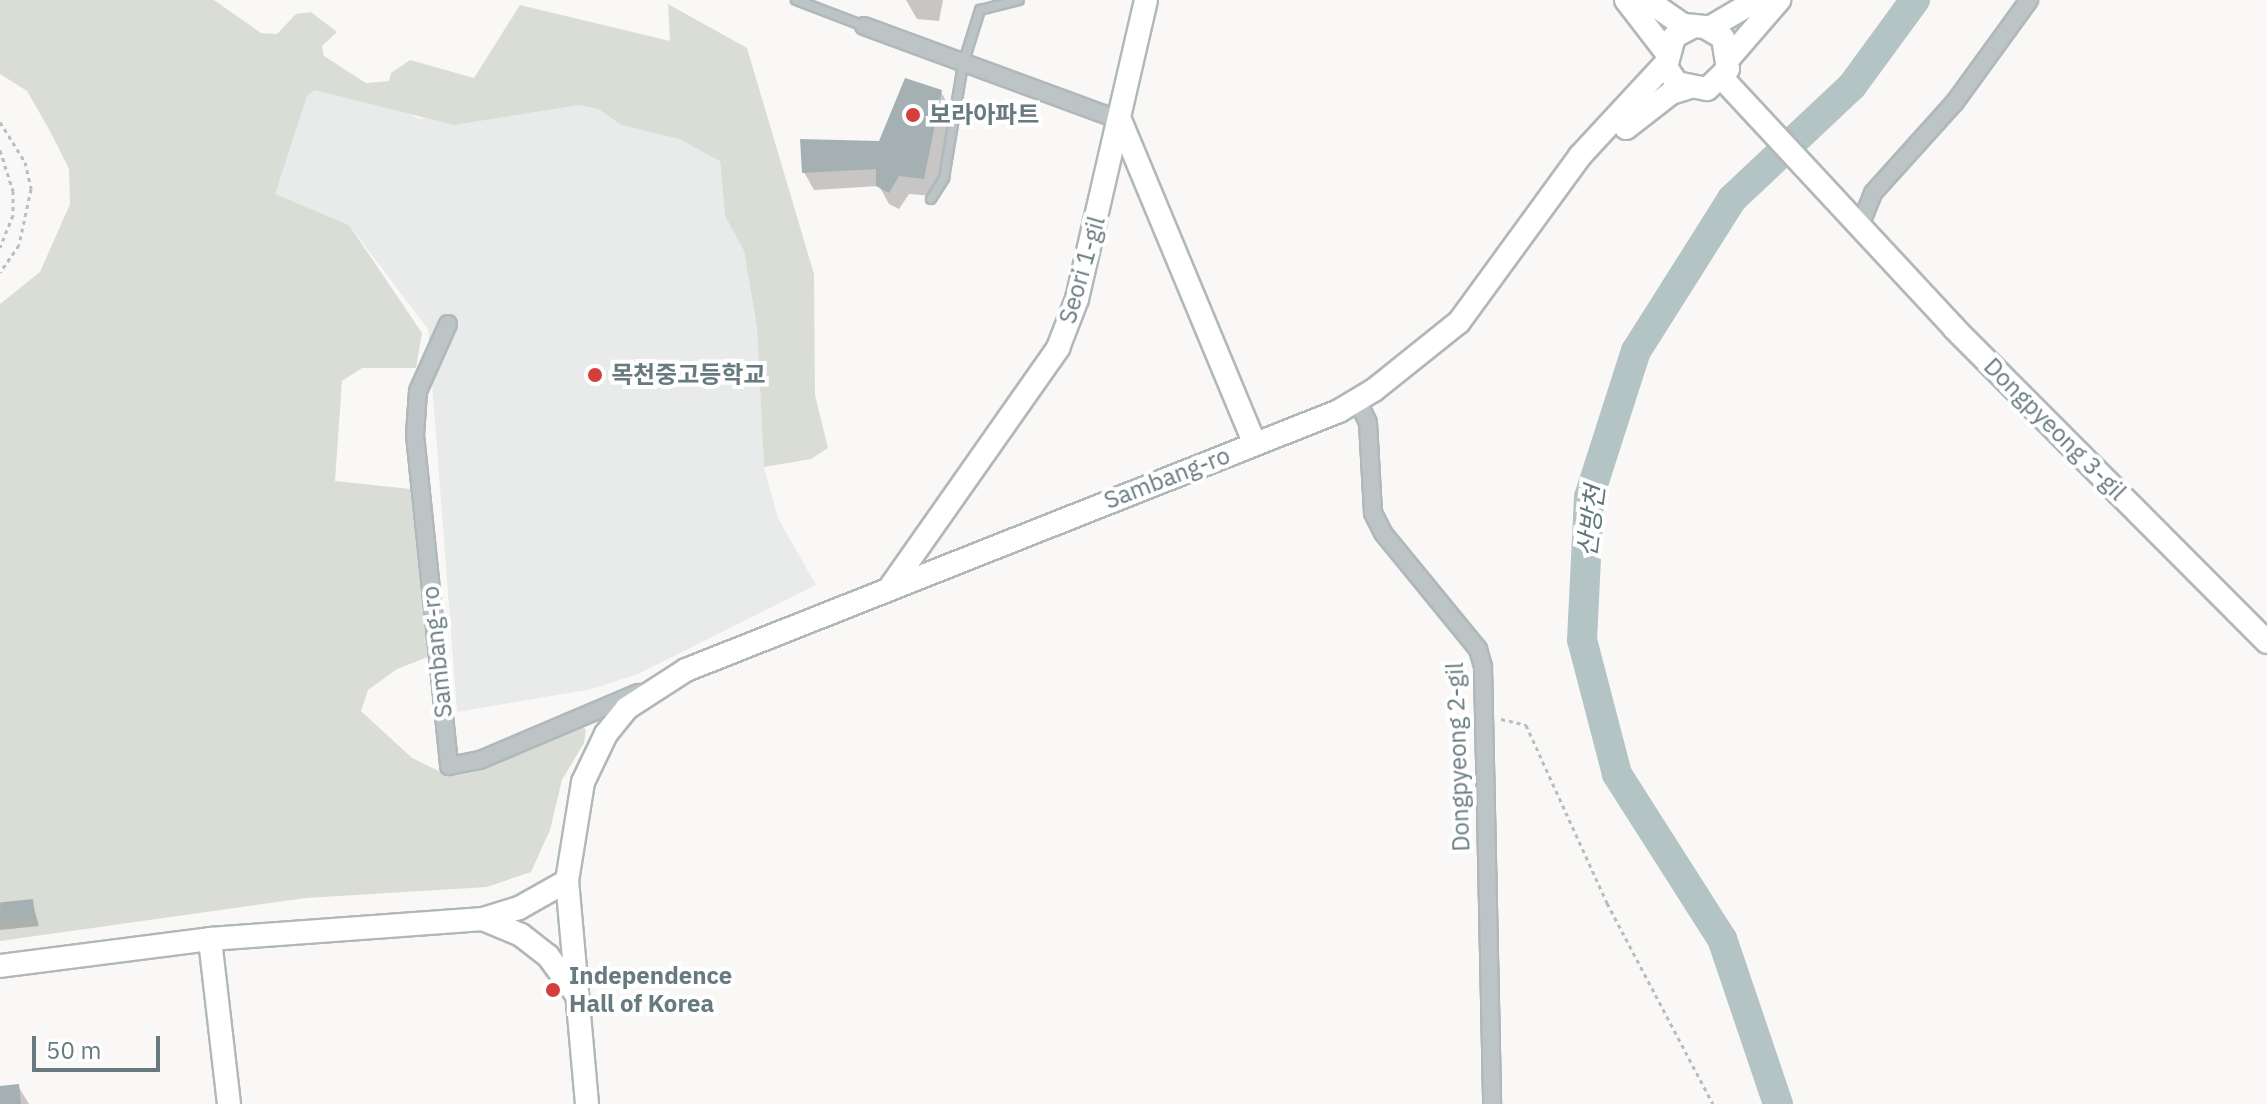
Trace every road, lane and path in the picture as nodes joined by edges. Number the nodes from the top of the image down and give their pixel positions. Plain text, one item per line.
1 (796, 0) edge
2 (1019, 0) edge
3 (1146, 0) edge
4 (1626, 0) edge
5 (1647, 0) edge
6 (1757, 0) edge
7 (1779, 0) edge
8 (2029, 0) edge
9 (864, 26) joint
10 (1701, 27) junction
11 (1666, 58) junction
12 (963, 64) junction
13 (1726, 69) junction
14 (1687, 88) junction
15 (1120, 120) junction
16 (0, 122) edge
17 (1591, 147) junction
18 (0, 150) edge
19 (931, 199) dead end
20 (1852, 221) junction
21 (0, 248) edge
22 (0, 272) edge
23 (448, 324) dead end
24 (1357, 400) junction
25 (1255, 444) junction
26 (890, 587) junction
27 (2267, 642) edge
28 (654, 686) junction
29 (1483, 714) junction
30 (567, 881) junction
31 (483, 919) junction
32 (210, 939) junction
33 (0, 966) edge
34 (576, 993) junction
35 (229, 1104) edge
36 (587, 1104) edge
37 (1492, 1104) edge
38 (1713, 1104) edge

1 - 9 lane
2 - 12 lane
3 - 15 street, Seori 1-gil
4 - 11 street
5 - 10 street
6 - 10 street
7 - 13 street
8 - 20 street
9 - 12 street
10 - 11 street
10 - 13 street
11 - 14 street
11 - 17 street, Sambang-ro
12 - 15 street
12 - 19 lane
13 - 14 street
13 - 20 street, Dongpyeong 3-gil
14 - 17 street, Sambang-ro
15 - 25 street
15 - 26 street, Seori 1-gil
16 - 22 path
17 - 24 street, Sambang-ro
18 - 21 path
20 - 27 street, Dongpyeong 3-gil
23 - 28 street, Sambang-ro
24 - 25 street, Sambang-ro
24 - 29 street, Dongpyeong 2-gil
25 - 26 street, Sambang-ro
26 - 28 street, Sambang-ro
28 - 30 street, Sambang-ro
29 - 37 street, Dongpyeong 2-gil
29 - 38 path
30 - 31 street
30 - 34 street, Sambang-ro
31 - 32 street
31 - 34 street
32 - 33 street
32 - 35 street
34 - 36 street, Sambang-ro

